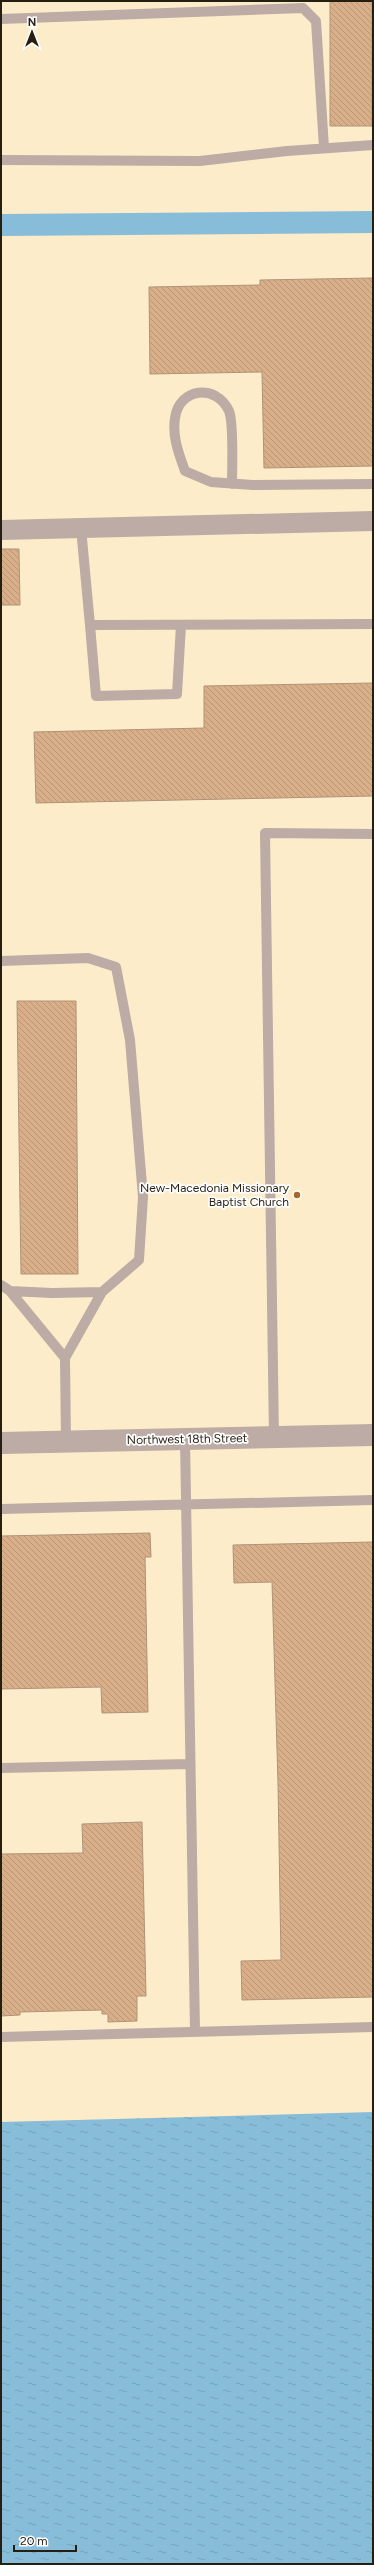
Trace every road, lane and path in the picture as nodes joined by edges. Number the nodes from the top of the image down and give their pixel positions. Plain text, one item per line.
1 (1, 20) edge
2 (373, 145) edge
3 (324, 148) junction
4 (1, 160) edge
5 (232, 484) junction
6 (373, 484) edge
7 (373, 521) edge
8 (81, 528) junction
9 (1, 530) edge
10 (181, 624) junction
11 (373, 624) edge
12 (90, 625) junction
13 (373, 834) edge
14 (1, 961) edge
15 (1, 1285) edge
16 (10, 1291) junction
17 (102, 1292) junction
18 (65, 1358) junction
19 (373, 1435) edge
20 (274, 1437) junction
21 (185, 1439) junction
22 (66, 1442) junction
23 (1, 1443) edge
24 (373, 1500) edge
25 (185, 1504) junction
26 (1, 1509) edge
27 (190, 1764) junction
28 (1, 1768) edge
29 (373, 2027) edge
30 (195, 2032) junction
31 (1, 2037) edge

1 - 3 lane
2 - 3 lane
3 - 4 lane
5 - 5 lane
5 - 6 lane
7 - 8 street
8 - 9 street
8 - 12 lane
10 - 11 lane
10 - 12 lane
10 - 12 lane
13 - 20 lane
14 - 17 lane
15 - 16 lane
16 - 17 lane
16 - 18 lane
17 - 18 lane
18 - 22 lane
19 - 20 street, Northwest 18th Street
20 - 21 street, Northwest 18th Street
21 - 22 street, Northwest 18th Street
21 - 25 lane
22 - 23 street, Northwest 18th Street
24 - 25 lane
25 - 26 lane
25 - 27 lane
27 - 28 lane
27 - 30 lane
29 - 30 lane
30 - 31 lane

